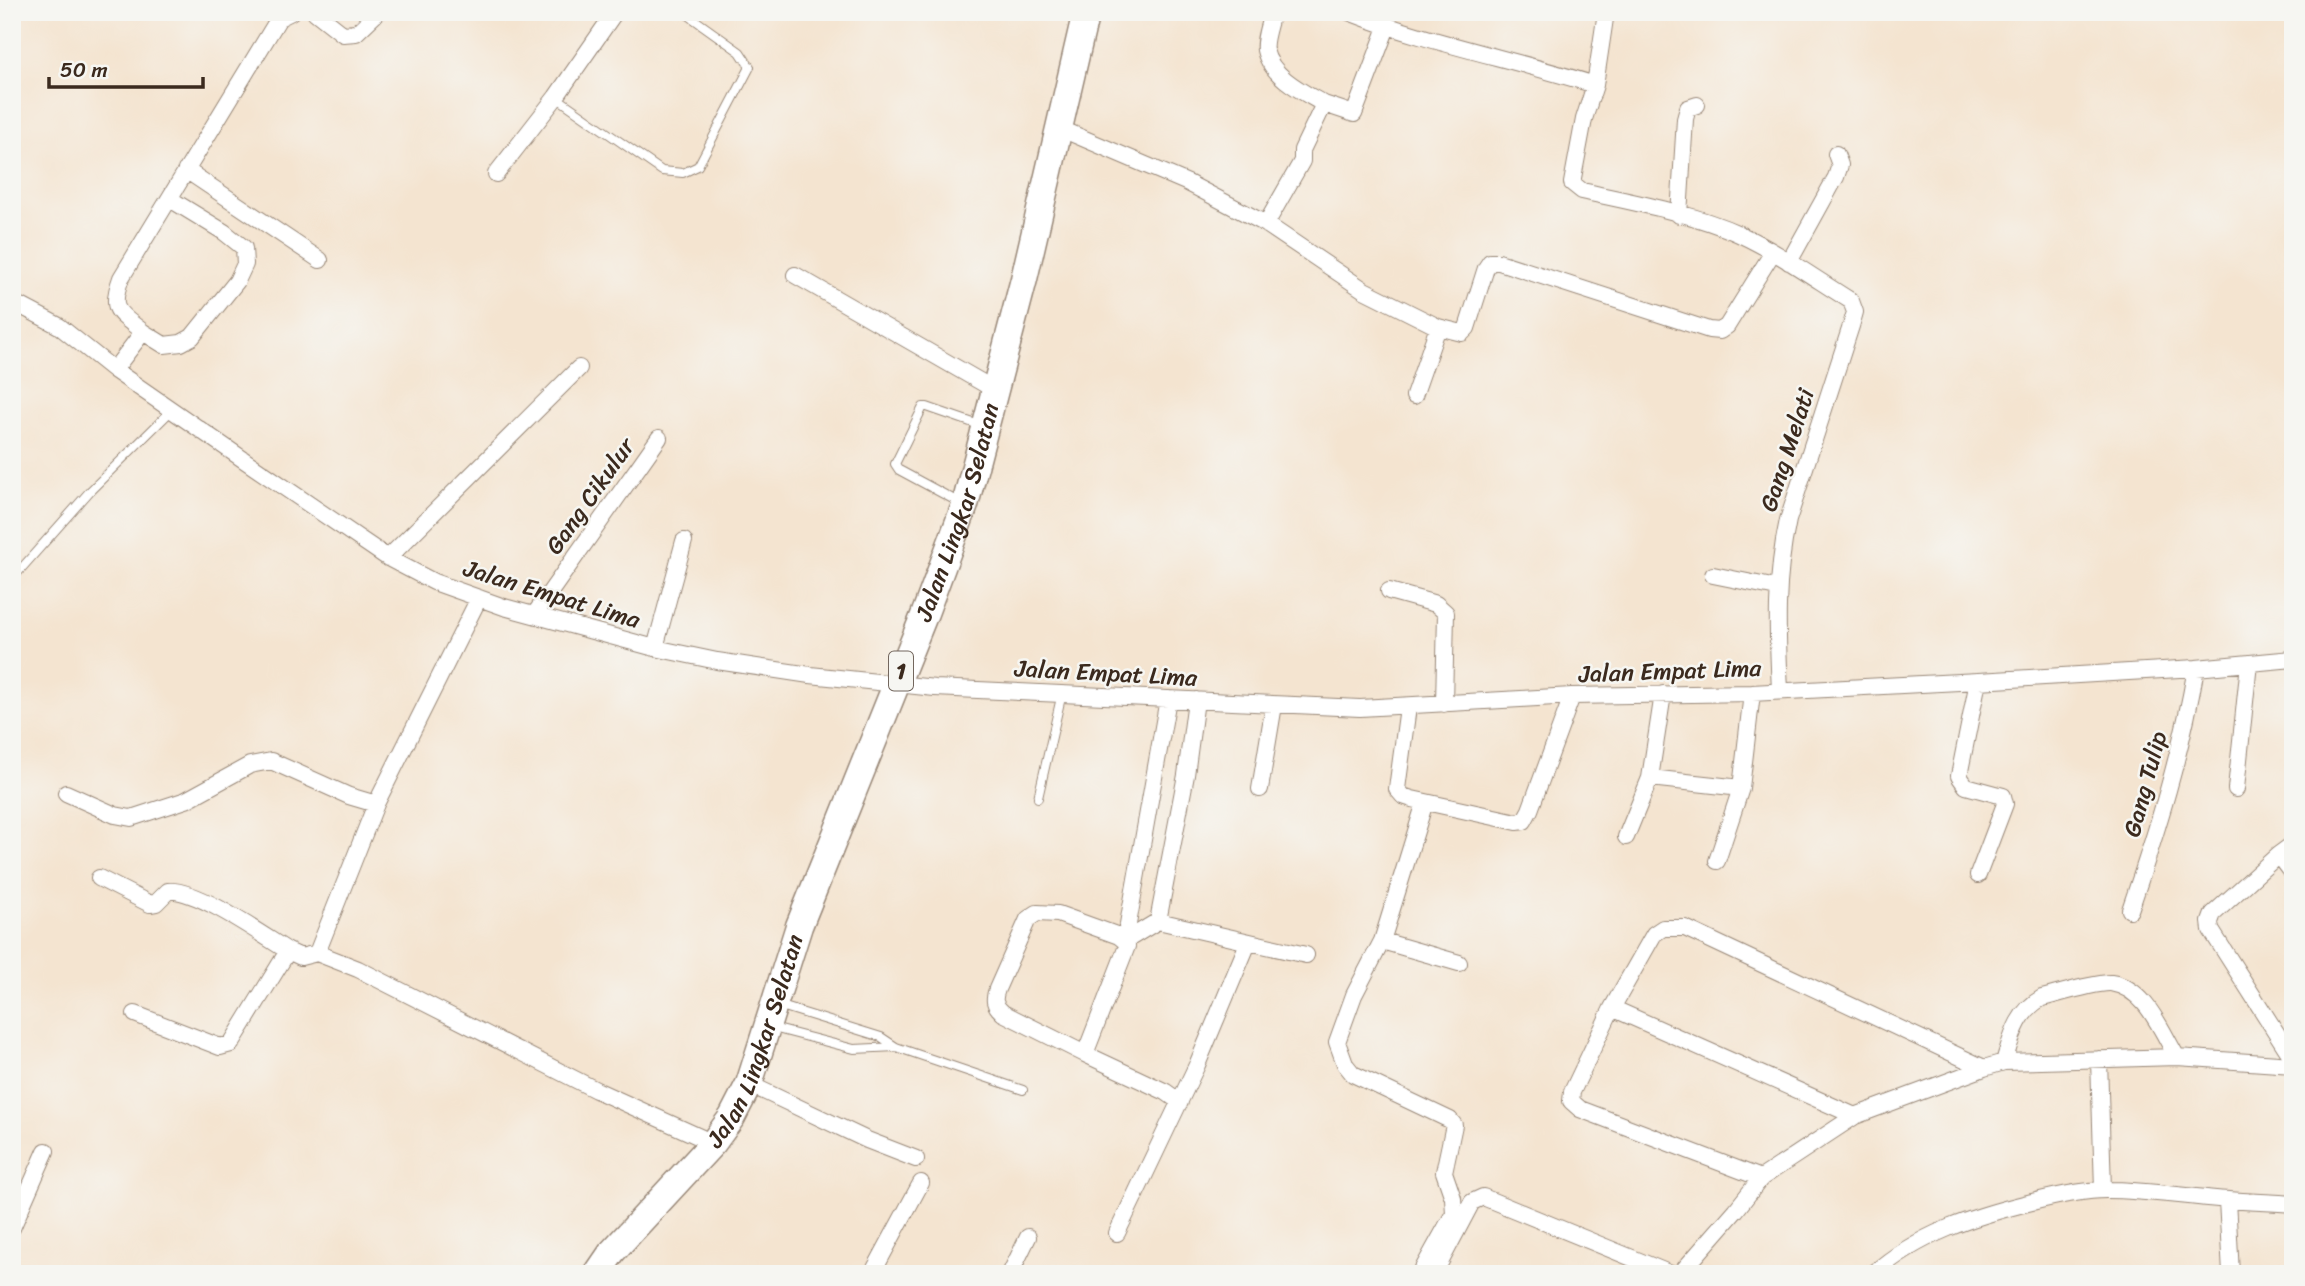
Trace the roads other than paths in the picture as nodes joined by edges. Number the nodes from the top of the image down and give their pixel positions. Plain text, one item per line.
1 (291, 12) edge
2 (315, 12) edge
3 (378, 12) edge
4 (615, 12) edge
5 (684, 12) edge
6 (1272, 12) edge
7 (1349, 12) edge
8 (1606, 12) edge
9 (1085, 13) edge
10 (1387, 27) junction
11 (1595, 85) junction
12 (556, 97) junction
13 (1324, 104) junction
14 (1698, 105) dead end
15 (1059, 128) junction
16 (1836, 154) dead end
17 (186, 170) junction
18 (496, 174) dead end
19 (170, 199) junction
20 (1679, 215) junction
21 (1266, 224) junction
22 (1773, 252) junction
23 (320, 260) dead end
24 (1789, 262) junction
25 (795, 275) dead end
26 (12, 304) edge
27 (1438, 327) junction
28 (143, 332) junction
29 (579, 369) dead end
30 (114, 370) junction
31 (995, 390) junction
32 (1414, 396) dead end
33 (172, 410) junction
34 (986, 428) junction
35 (659, 438) dead end
36 (965, 505) junction
37 (684, 541) dead end
38 (388, 558) junction
39 (1713, 575) dead end
40 (12, 579) edge
41 (1777, 589) junction
42 (1389, 591) dead end
43 (479, 598) junction
44 (534, 615) junction
45 (655, 648) junction
46 (2293, 659) edge
47 (2249, 663) junction
48 (2196, 668) junction
49 (1978, 681) junction
50 (896, 684) junction
51 (1780, 690) junction
52 (1752, 692) junction
53 (1062, 694) junction
54 (1663, 694) junction
55 (1572, 696) junction
56 (1168, 699) junction
57 (1196, 700) junction
58 (1444, 704) junction
59 (1274, 705) junction
60 (1408, 707) junction
61 (1650, 778) junction
62 (1741, 788) junction
63 (1260, 789) dead end
64 (2236, 789) dead end
65 (66, 793) dead end
66 (1038, 798) dead end
67 (1425, 802) junction
68 (376, 804) junction
69 (1626, 838) dead end
70 (2293, 844) edge
71 (2278, 855) junction
72 (1717, 861) dead end
73 (1978, 875) dead end
74 (2293, 875) edge
75 (99, 878) dead end
76 (2130, 910) dead end
77 (1158, 921) junction
78 (1125, 941) junction
79 (1382, 941) junction
80 (1248, 943) junction
81 (288, 951) junction
82 (317, 953) junction
83 (1306, 955) dead end
84 (1459, 962) dead end
85 (1612, 1008) junction
86 (135, 1014) dead end
87 (772, 1016) junction
88 (896, 1048) junction
89 (1085, 1054) junction
90 (2177, 1058) junction
91 (2099, 1059) junction
92 (2293, 1059) edge
93 (2004, 1062) junction
94 (2293, 1065) edge
95 (1984, 1068) junction
96 (749, 1084) junction
97 (1023, 1090) dead end
98 (1180, 1102) junction
99 (1855, 1116) junction
100 (713, 1143) junction
101 (46, 1151) dead end
102 (916, 1159) dead end
103 (1761, 1178) junction
104 (921, 1182) dead end
105 (2103, 1190) junction
106 (2227, 1200) junction
107 (2293, 1204) edge
108 (12, 1228) edge
109 (1117, 1233) dead end
110 (1028, 1237) dead end
111 (597, 1274) edge
112 (872, 1274) edge
113 (1010, 1274) edge
114 (1420, 1274) edge
115 (1434, 1274) edge
116 (1671, 1274) edge
117 (1680, 1274) edge
118 (1873, 1274) edge
119 (2231, 1274) edge

1 - 17 street
2 - 3 street
4 - 12 street
5 - 12 lane
6 - 13 street
7 - 10 street
8 - 11 street
9 - 15 highway, Jalan Lingkar Selatan / 1
10 - 11 street
10 - 13 street
11 - 20 street, Gang Melati
12 - 18 street
13 - 21 street
14 - 20 street
15 - 21 street
15 - 31 highway, Jalan Lingkar Selatan / 1
16 - 24 street
17 - 19 street
17 - 23 street
19 - 28 street
19 - 28 street
20 - 22 street, Gang Melati
21 - 27 street
22 - 24 street, Gang Melati
22 - 27 street
24 - 41 street, Gang Melati
25 - 31 street
26 - 30 street, Jalan Empat Lima
27 - 32 street
28 - 30 street
29 - 38 street
30 - 33 street, Jalan Empat Lima
31 - 34 highway, Jalan Lingkar Selatan / 1
33 - 38 street, Jalan Empat Lima
33 - 40 lane
34 - 36 highway, Jalan Lingkar Selatan / 1
34 - 36 lane
35 - 44 street, Gang Cikulur
36 - 50 highway, Jalan Lingkar Selatan / 1
37 - 45 street
38 - 43 street, Jalan Empat Lima
39 - 41 street
41 - 51 street, Gang Melati
42 - 58 street
43 - 44 street, Jalan Empat Lima
43 - 68 street
44 - 45 street, Jalan Empat Lima
45 - 50 street, Jalan Empat Lima
46 - 47 street, Jalan Empat Lima
47 - 48 street, Jalan Empat Lima
47 - 64 street
48 - 49 street, Jalan Empat Lima
48 - 76 street, Gang Tulip
49 - 51 street, Jalan Empat Lima
49 - 73 street
50 - 53 street, Jalan Empat Lima
50 - 87 highway, Jalan Lingkar Selatan / 1
51 - 52 street, Jalan Empat Lima
52 - 54 street, Jalan Empat Lima
52 - 62 street
53 - 56 street, Jalan Empat Lima
53 - 66 lane
54 - 55 street, Jalan Empat Lima
54 - 61 street
55 - 58 street, Jalan Empat Lima
55 - 67 street
56 - 57 street, Jalan Empat Lima
56 - 78 street
57 - 59 street, Jalan Empat Lima
57 - 77 street
58 - 60 street, Jalan Empat Lima
59 - 60 street, Jalan Empat Lima
59 - 63 street
60 - 67 street
61 - 62 street
61 - 69 street
62 - 72 street
65 - 68 street
67 - 79 street
68 - 82 street
70 - 71 street
71 - 74 street
71 - 92 street
75 - 81 street
77 - 78 street
77 - 80 street
78 - 89 street
78 - 89 street
79 - 84 street
79 - 114 street
80 - 83 street
80 - 98 street
81 - 82 street
81 - 86 street
82 - 100 street
85 - 95 street
85 - 99 street
85 - 103 street
87 - 88 lane
87 - 88 lane
87 - 96 highway, Jalan Lingkar Selatan / 1
88 - 97 lane
89 - 98 street
90 - 91 street
90 - 93 street
90 - 94 street
91 - 93 street
91 - 105 street
93 - 95 street
95 - 99 street
96 - 100 highway, Jalan Lingkar Selatan / 1
96 - 102 street
98 - 109 street
99 - 103 street
100 - 111 highway, Jalan Lingkar Selatan / 1
101 - 108 street
103 - 117 street
104 - 112 street
105 - 106 street
105 - 118 street
106 - 107 street
106 - 119 street
110 - 113 street
115 - 116 street

